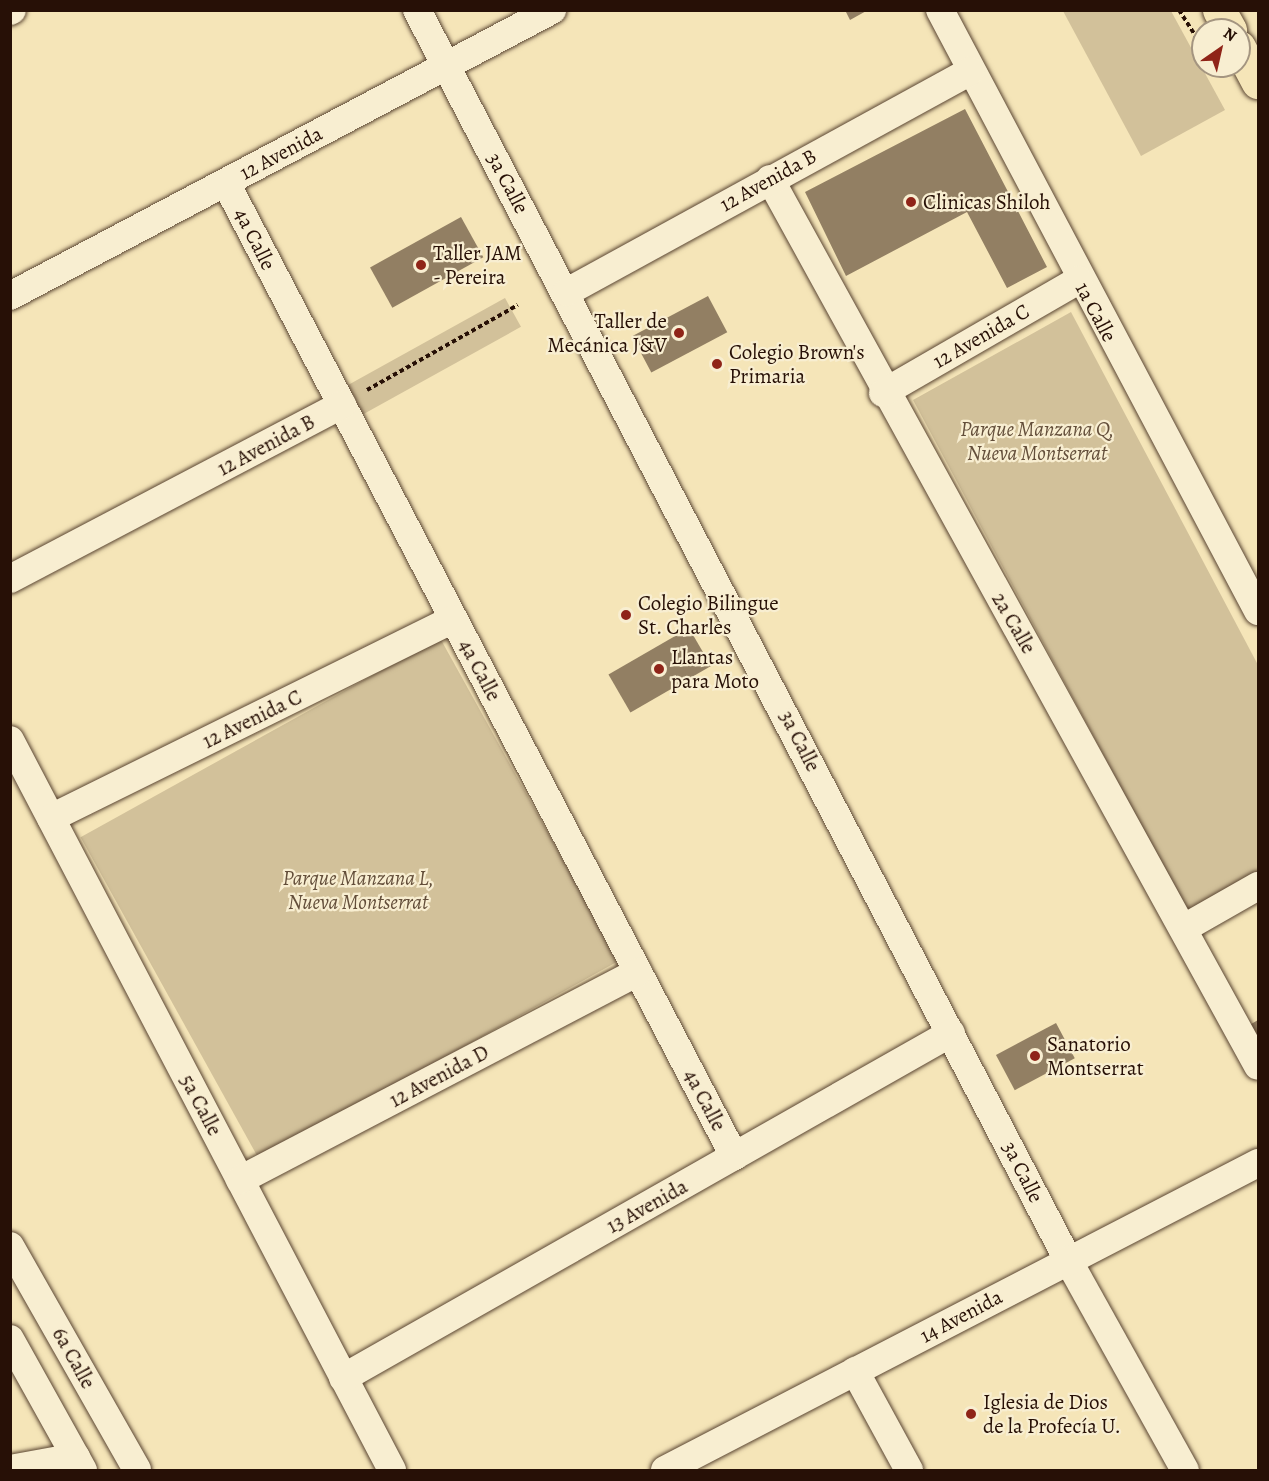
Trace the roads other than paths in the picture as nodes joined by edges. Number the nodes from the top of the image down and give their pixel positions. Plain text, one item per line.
1 (417, 10) edge
2 (552, 10) edge
3 (940, 10) edge
4 (445, 67) junction
5 (971, 71) junction
6 (770, 179) junction
7 (226, 183) junction
8 (1079, 280) junction
9 (567, 292) junction
10 (10, 296) edge
11 (883, 393) junction
12 (342, 405) junction
13 (10, 579) edge
14 (1258, 611) edge
15 (454, 619) junction
16 (10, 740) edge
17 (51, 818) junction
18 (1258, 886) edge
19 (1186, 927) junction
20 (638, 972) junction
21 (951, 1033) junction
22 (1258, 1066) edge
23 (734, 1156) junction
24 (1258, 1163) edge
25 (240, 1180) junction
26 (10, 1246) edge
27 (1068, 1260) junction
28 (10, 1339) edge
29 (855, 1371) junction
30 (343, 1378) junction
31 (80, 1464) edge
32 (10, 1468) edge
33 (137, 1470) edge
34 (392, 1470) edge
35 (665, 1470) edge
36 (909, 1470) edge
37 (1185, 1470) edge

1 - 4 street, 3a Calle
2 - 4 street, 12 Avenida
3 - 5 street, 1a Calle
4 - 7 street, 12 Avenida
4 - 9 street, 3a Calle
5 - 6 street, 12 Avenida B
5 - 8 street, 1a Calle
6 - 9 street, 12 Avenida B
6 - 11 street, 2a Calle
7 - 10 street, 12 Avenida
7 - 12 street, 4a Calle
8 - 11 street, 12 Avenida C
8 - 14 street, 1a Calle
9 - 21 street, 3a Calle
11 - 19 street, 2a Calle
12 - 13 street, 12 Avenida B
12 - 15 street, 4a Calle
15 - 17 street, 12 Avenida C
15 - 20 street, 4a Calle
16 - 17 street, 5a Calle
17 - 25 street, 5a Calle
18 - 19 street
19 - 22 street, 2a Calle
20 - 23 street, 4a Calle
20 - 25 street, 12 Avenida D
21 - 23 street, 13 Avenida
21 - 27 street, 3a Calle
23 - 30 street, 13 Avenida
24 - 27 street, 14 Avenida
25 - 30 street, 5a Calle
26 - 33 street, 6a Calle
27 - 29 street, 14 Avenida
27 - 37 street, 3a Calle
28 - 31 street
29 - 35 street, 14 Avenida
29 - 36 street
30 - 34 street, 5a Calle
31 - 32 street

